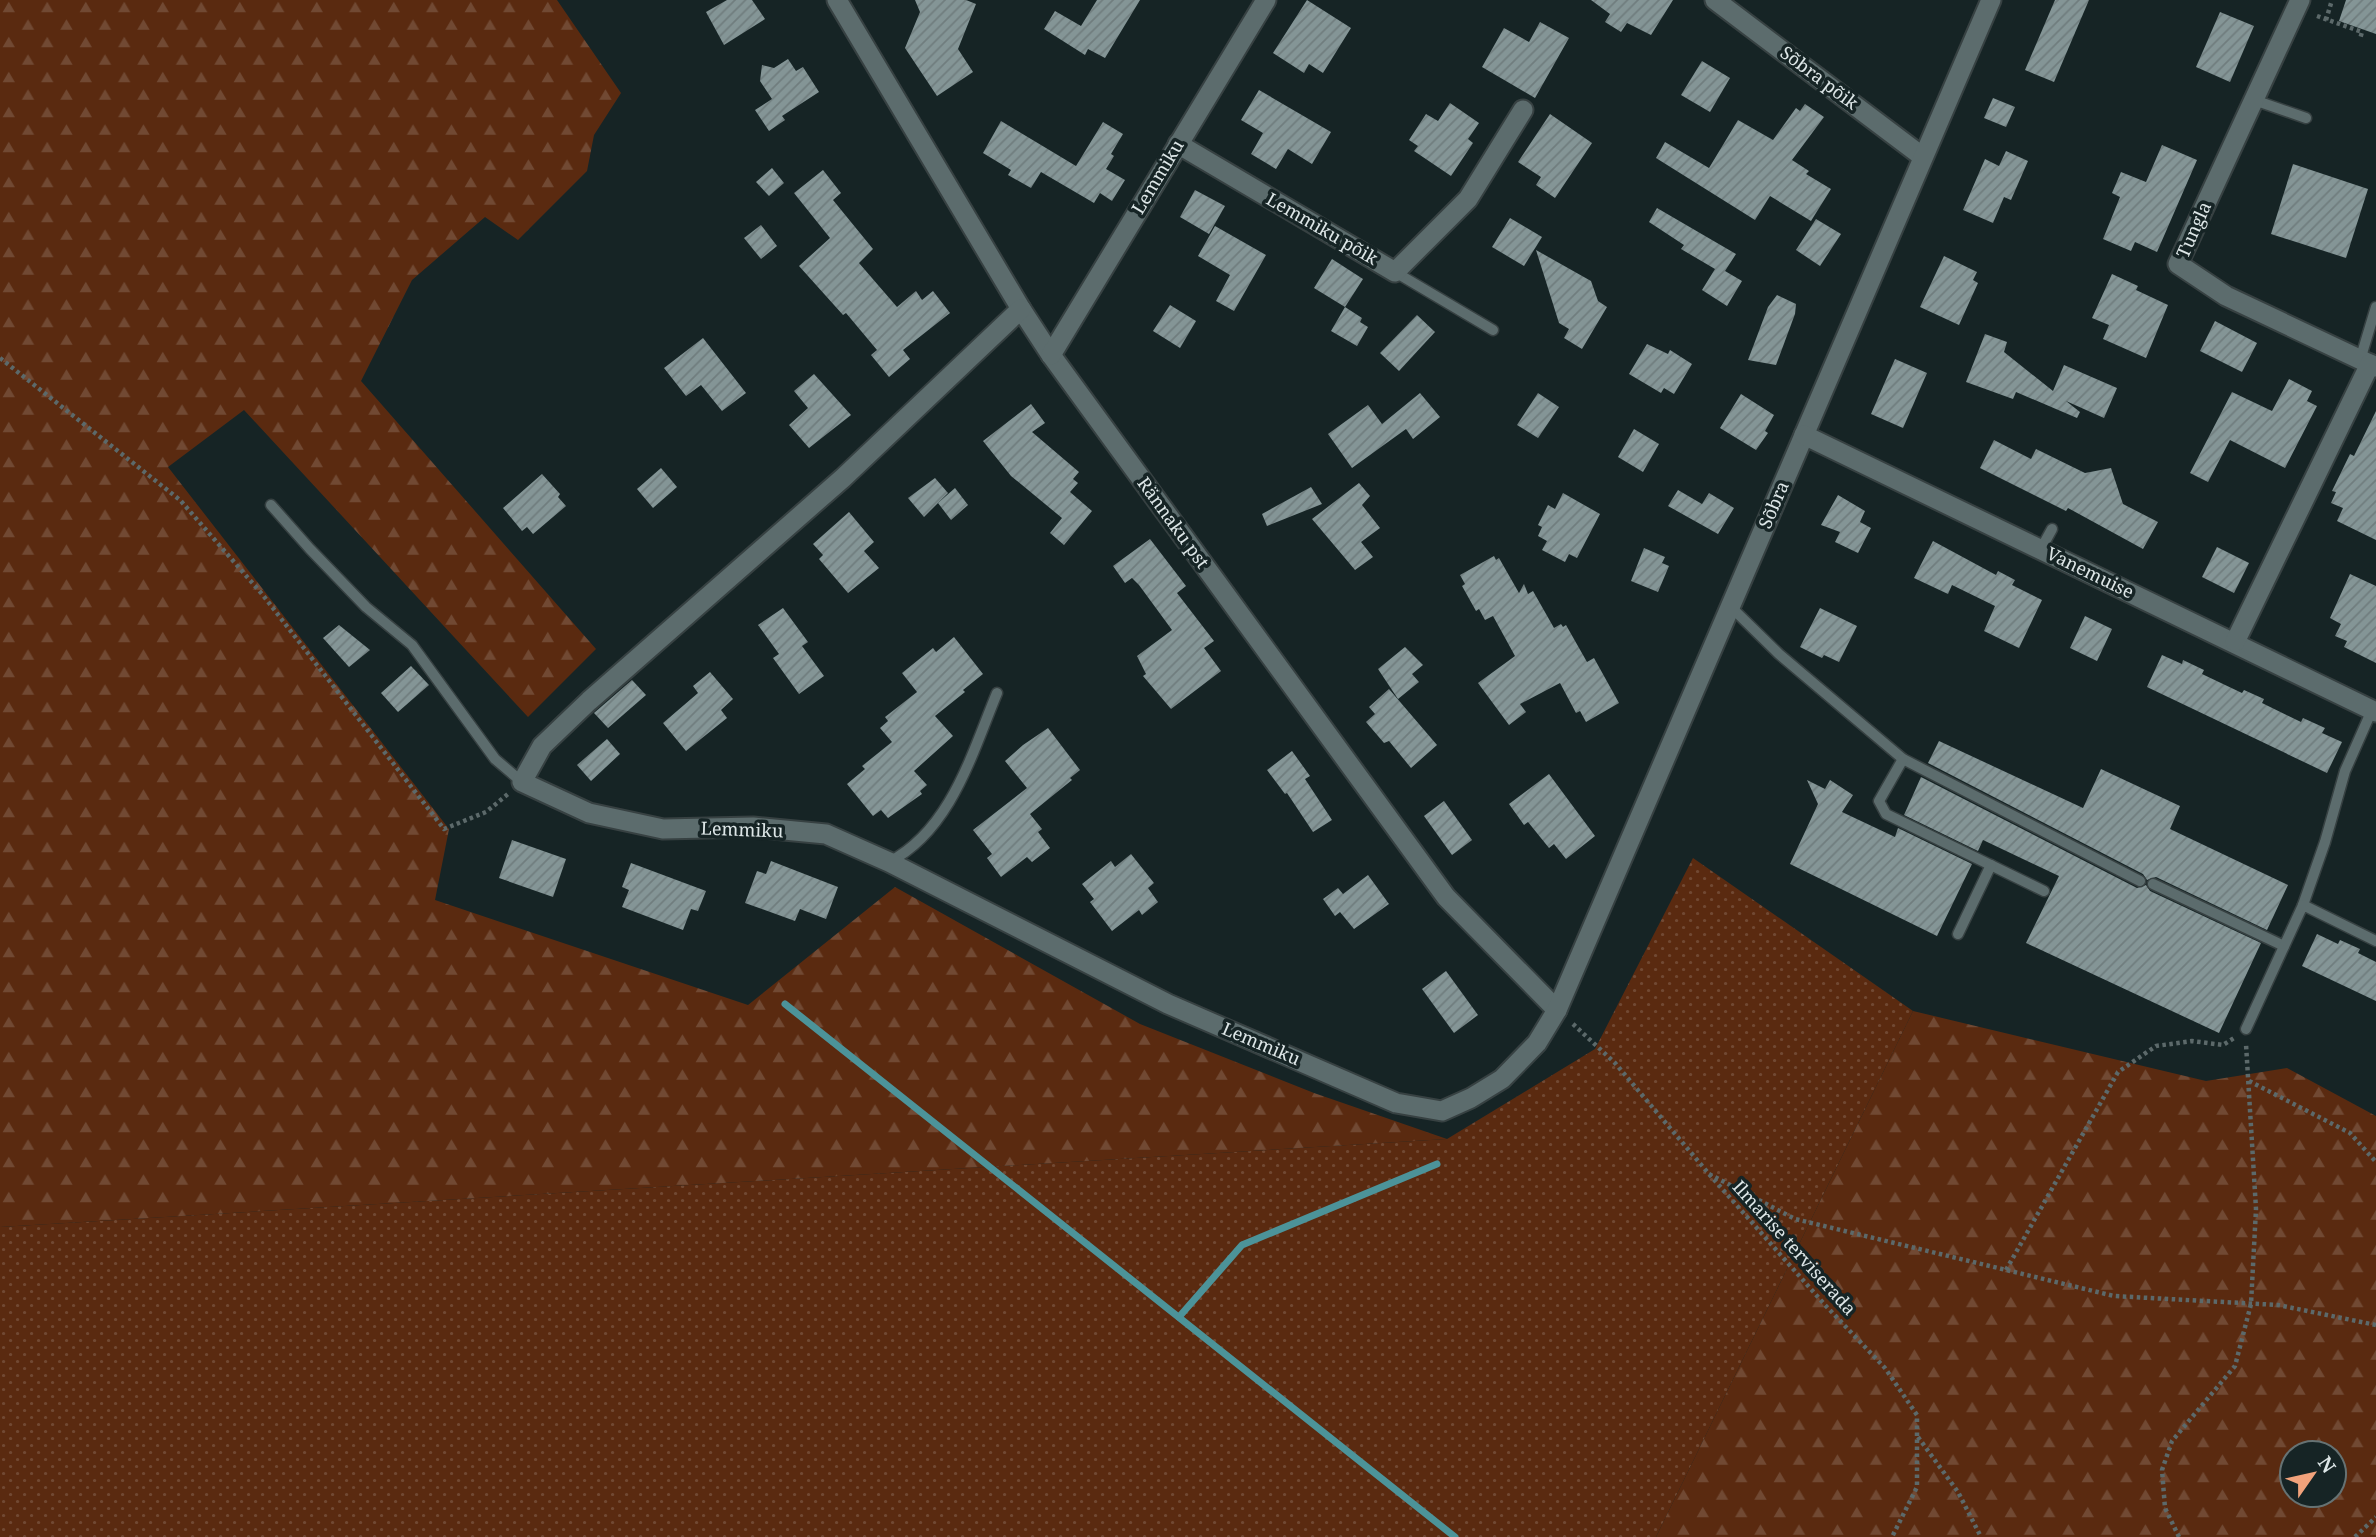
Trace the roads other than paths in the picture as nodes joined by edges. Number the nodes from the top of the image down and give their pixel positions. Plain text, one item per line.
1 (1266, 0) edge
2 (1715, 0) edge
3 (1991, 0) edge
4 (844, 4) edge
5 (2298, 4) edge
6 (2254, 100) junction
7 (1523, 110) dead end
8 (2306, 118) dead end
9 (1178, 145) junction
10 (1923, 157) junction
11 (1395, 272) junction
12 (2376, 307) edge
13 (1021, 309) junction
14 (1493, 330) dead end
15 (1051, 355) junction
16 (2369, 364) edge
17 (1804, 435) junction
18 (271, 505) dead end
19 (2052, 529) dead end
20 (2041, 549) junction
21 (1731, 607) junction
22 (2235, 642) junction
23 (998, 693) dead end
24 (2374, 711) edge
25 (1903, 759) junction
26 (522, 782) junction
27 (889, 862) junction
28 (1991, 865) junction
29 (2140, 881) dead end
30 (2153, 884) dead end
31 (2044, 891) dead end
32 (2303, 905) junction
33 (1958, 934) dead end
34 (2376, 941) edge
35 (2284, 946) junction
36 (1558, 1010) junction
37 (2246, 1029) road end

1 - 9 street, Lemmiku
2 - 10 street, Sõbra põik
3 - 10 street, Sõbra
4 - 13 street, Rännaku pst
5 - 6 street, Tungla
6 - 8 lane
6 - 16 street, Tungla
7 - 11 street, Lemmiku põik
9 - 11 street, Lemmiku põik
9 - 15 street, Lemmiku
10 - 17 street, Sõbra
11 - 14 lane
12 - 16 lane
13 - 15 street, Rännaku pst
13 - 26 street
15 - 36 street, Rännaku pst
16 - 22 street
17 - 20 street, Vanemuise
17 - 21 street, Sõbra
18 - 26 lane
19 - 20 lane
20 - 22 street, Vanemuise
21 - 25 lane
21 - 36 street, Sõbra
22 - 24 street, Vanemuise
23 - 27 lane
24 - 32 lane
25 - 28 lane
25 - 29 lane
26 - 27 street, Lemmiku
27 - 36 street, Lemmiku
28 - 31 lane
28 - 33 lane
30 - 35 lane
32 - 34 lane
32 - 35 lane
35 - 37 lane

